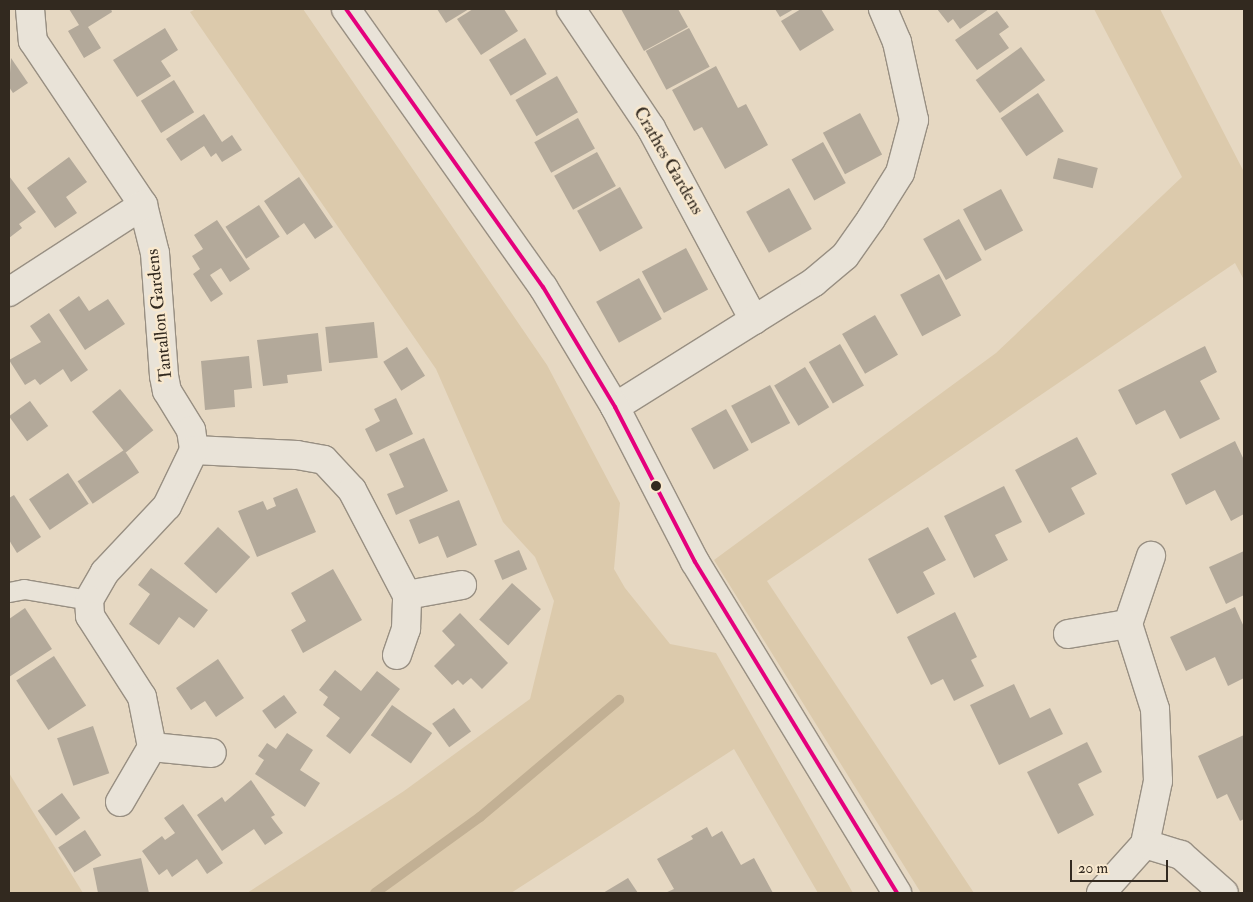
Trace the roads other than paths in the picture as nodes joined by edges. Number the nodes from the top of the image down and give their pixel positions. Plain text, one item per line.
1 (346, 9) edge
2 (572, 9) edge
3 (884, 9) edge
4 (23, 11) edge
5 (144, 205) junction
6 (9, 292) edge
7 (754, 320) junction
8 (616, 407) junction
9 (194, 450) junction
10 (1151, 556) dead end
11 (462, 585) dead end
12 (9, 592) edge
13 (407, 595) junction
14 (88, 600) junction
15 (1128, 624) junction
16 (1068, 634) dead end
17 (397, 655) dead end
18 (152, 747) junction
19 (212, 753) dead end
20 (120, 802) dead end
21 (1145, 844) junction
22 (897, 893) edge
23 (1101, 893) edge
24 (1224, 893) edge

1 - 8 street
2 - 7 street, Crathes Gardens
3 - 7 street
4 - 5 street, Tantallon Gardens
5 - 6 street
5 - 9 street, Tantallon Gardens
7 - 8 street
8 - 22 street
9 - 13 street
9 - 14 street
10 - 15 street
11 - 13 street
12 - 14 lane
13 - 17 street
14 - 18 street
15 - 16 street
15 - 21 street
18 - 19 street
18 - 20 street
21 - 23 street
21 - 24 street

